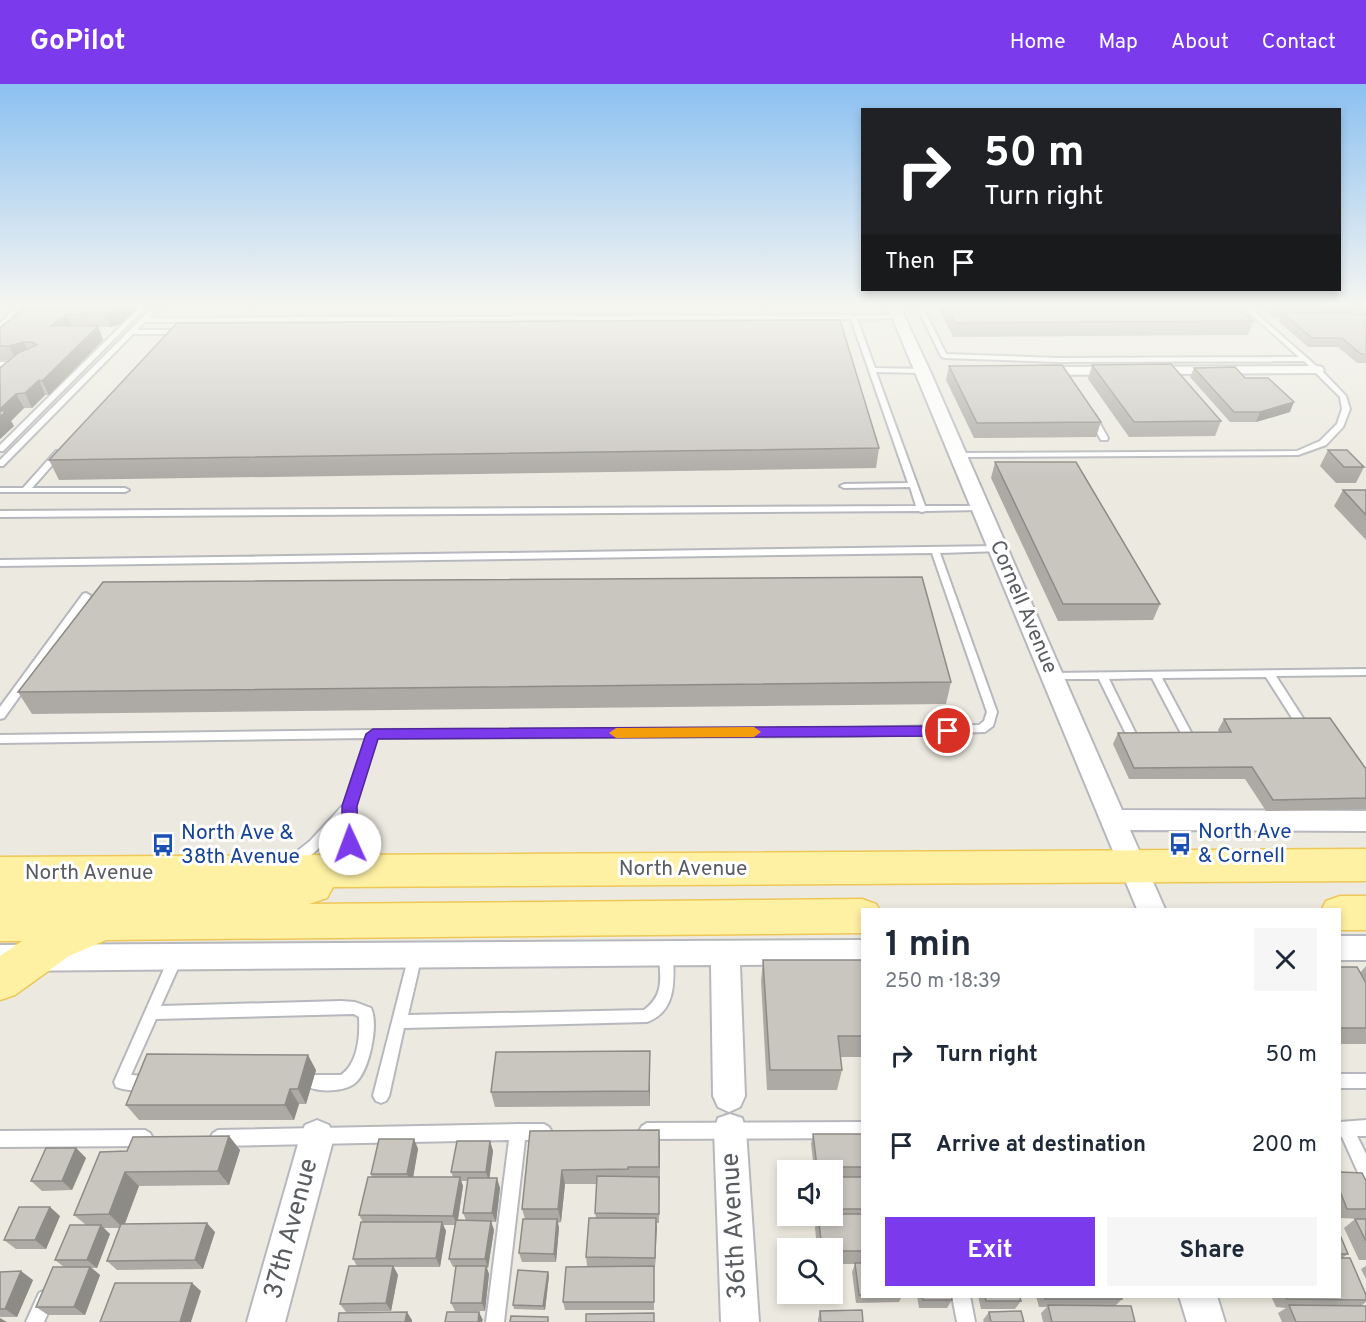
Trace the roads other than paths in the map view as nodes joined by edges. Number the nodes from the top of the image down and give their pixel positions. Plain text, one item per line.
1 (11, 365) edge
2 (85, 365) edge
3 (98, 365) edge
4 (870, 365) edge
5 (920, 365) edge
6 (1311, 365) edge
7 (872, 370) junction
8 (1317, 370) junction
9 (923, 371) junction
10 (0, 376) edge
11 (1087, 409) edge
12 (1104, 438) dead end
13 (65, 446) edge
14 (0, 449) edge
15 (958, 454) junction
16 (0, 464) edge
17 (913, 485) junction
18 (844, 486) dead end
19 (0, 490) edge
20 (25, 490) junction
21 (125, 490) dead end
22 (981, 508) junction
23 (922, 510) junction
24 (0, 514) edge
25 (999, 549) junction
26 (935, 550) junction
27 (0, 564) edge
28 (86, 596) dead end
29 (1366, 672) edge
30 (1269, 674) junction
31 (1102, 675) junction
32 (1155, 675) junction
33 (1052, 676) junction
34 (0, 715) edge
35 (1306, 729) edge
36 (1130, 732) edge
37 (373, 734) junction
38 (1188, 736) edge
39 (0, 740) edge
40 (349, 806) junction
41 (1113, 820) junction
42 (1366, 821) edge
43 (1366, 865) edge
44 (1133, 866) junction
45 (11, 870) edge
46 (262, 871) junction
47 (370, 871) junction
48 (0, 898) edge
49 (1151, 908) edge
50 (1341, 913) edge
51 (1366, 913) edge
52 (861, 916) edge
53 (116, 923) junction
54 (0, 924) edge
55 (1341, 948) edge
56 (1366, 948) edge
57 (861, 952) edge
58 (726, 953) junction
59 (666, 954) junction
60 (415, 955) junction
61 (176, 956) junction
62 (16, 957) edge
63 (0, 981) edge
64 (151, 1013) junction
65 (399, 1022) junction
66 (1341, 1081) edge
67 (1366, 1081) edge
68 (313, 1082) dead end
69 (154, 1083) edge
70 (381, 1096) dead end
71 (729, 1096) dead end
72 (1366, 1128) edge
73 (1342, 1129) edge
74 (730, 1130) junction
75 (861, 1130) edge
76 (636, 1131) edge
77 (518, 1132) junction
78 (565, 1132) edge
79 (317, 1137) junction
80 (113, 1138) junction
81 (158, 1138) edge
82 (204, 1138) edge
83 (0, 1139) edge
84 (104, 1160) edge
85 (1366, 1171) edge
86 (53, 1279) edge
87 (961, 1298) edge
88 (1199, 1298) edge
89 (35, 1322) edge
90 (266, 1322) edge
91 (495, 1322) edge
92 (740, 1322) edge
93 (966, 1322) edge
94 (1206, 1322) edge

1 - 10 lane
2 - 14 lane
3 - 16 lane
4 - 7 lane
5 - 9 street, Cornell Avenue
6 - 8 lane
7 - 9 lane
7 - 17 lane
8 - 9 street
8 - 15 lane
9 - 15 street, Cornell Avenue
11 - 12 lane
13 - 20 lane
15 - 22 street, Cornell Avenue
17 - 18 lane
17 - 23 lane
19 - 20 lane
20 - 21 lane
22 - 23 lane
22 - 25 street, Cornell Avenue
23 - 24 lane
25 - 26 lane
25 - 33 street, Cornell Avenue
26 - 27 lane
26 - 37 lane
28 - 34 lane
29 - 30 lane
30 - 32 lane
30 - 35 lane
31 - 32 lane
31 - 33 lane
31 - 36 lane
32 - 38 lane
33 - 41 street, Cornell Avenue
37 - 39 lane
37 - 40 lane
40 - 46 lane
40 - 47 lane
41 - 42 street
41 - 44 street, Cornell Avenue
43 - 44 main road, North Avenue
44 - 47 main road, North Avenue
44 - 49 street, Cornell Avenue
45 - 46 main road, North Avenue
46 - 47 main road, North Avenue
47 - 48 main road
50 - 51 main road
52 - 53 main road
53 - 54 main road
53 - 62 main road
55 - 56 street
57 - 58 street
58 - 59 street
58 - 71 street
59 - 60 street
59 - 65 lane
60 - 61 street
60 - 65 lane
61 - 62 street
61 - 64 lane
62 - 63 main road
64 - 68 lane
64 - 69 lane
65 - 70 lane
66 - 67 lane
72 - 73 lane
73 - 85 lane
74 - 75 lane
74 - 76 lane
74 - 92 street, 36th Avenue
77 - 78 lane
77 - 79 lane
77 - 91 lane
79 - 82 lane
79 - 90 street, 37th Avenue
80 - 81 lane
80 - 83 lane
80 - 84 lane
86 - 89 lane
87 - 93 lane
88 - 94 street

